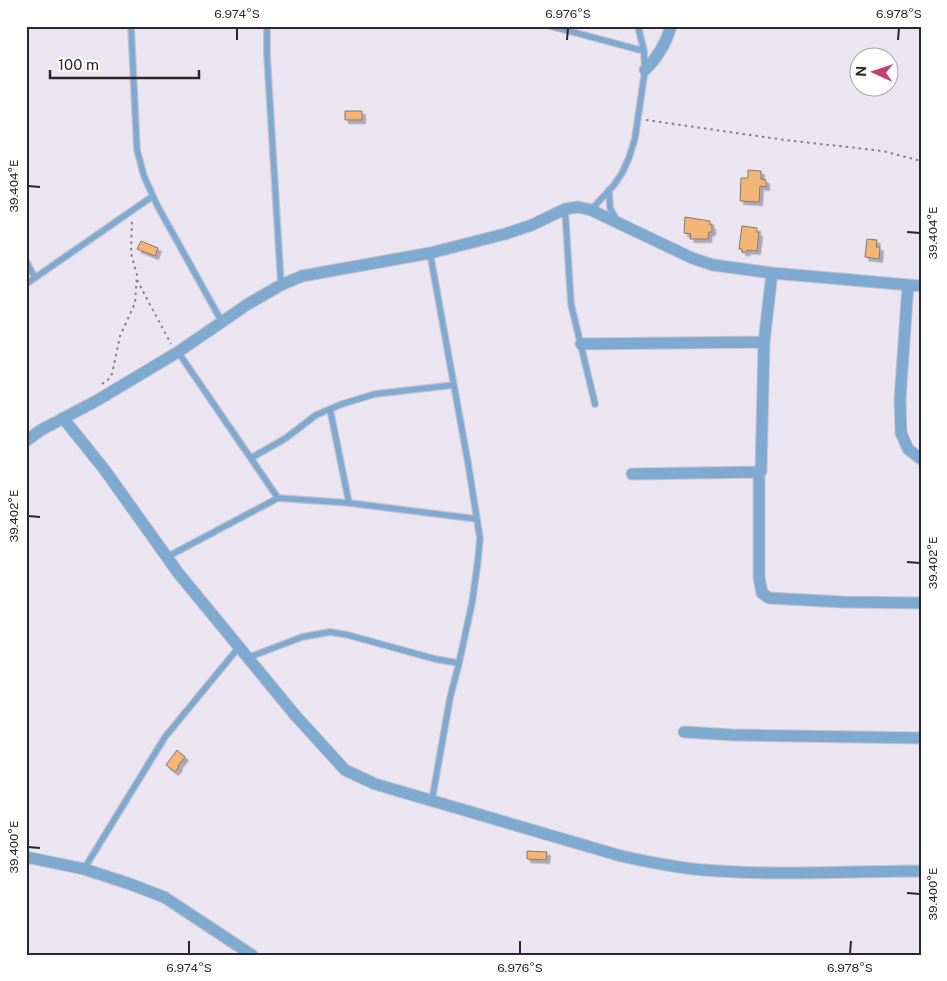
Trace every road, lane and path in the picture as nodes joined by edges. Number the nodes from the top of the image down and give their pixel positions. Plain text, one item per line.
1 (131, 26) edge
2 (267, 26) edge
3 (550, 26) edge
4 (638, 26) edge
5 (671, 26) edge
6 (644, 51) junction
7 (645, 70) junction
8 (639, 119) junction
9 (921, 161) edge
10 (609, 190) junction
11 (153, 196) junction
12 (566, 209) junction
13 (133, 210) junction
14 (591, 210) junction
15 (618, 222) junction
16 (430, 253) junction
17 (26, 261) edge
18 (772, 273) junction
19 (35, 278) junction
20 (137, 279) junction
21 (26, 284) edge
22 (281, 285) junction
23 (908, 285) junction
24 (921, 286) edge
25 (222, 322) junction
26 (764, 342) junction
27 (580, 344) junction
28 (177, 352) junction
29 (454, 385) junction
30 (96, 388) dead end
31 (595, 404) dead end
32 (330, 409) junction
33 (63, 418) junction
34 (26, 441) edge
35 (251, 458) junction
36 (921, 459) edge
37 (759, 472) junction
38 (632, 474) dead end
39 (278, 498) junction
40 (349, 503) junction
41 (477, 519) junction
42 (166, 557) junction
43 (921, 603) edge
44 (238, 647) junction
45 (247, 658) junction
46 (460, 663) junction
47 (684, 732) dead end
48 (921, 738) edge
49 (432, 800) junction
50 (26, 857) edge
51 (84, 869) junction
52 (921, 871) edge
53 (252, 955) edge

1 - 11 lane
2 - 22 lane
3 - 6 lane
4 - 6 lane
5 - 7 street
6 - 7 lane
7 - 8 lane
8 - 9 path
8 - 10 lane
10 - 14 lane
10 - 15 lane
11 - 13 lane
11 - 25 lane
12 - 14 street
12 - 16 street
12 - 27 lane
13 - 19 lane
13 - 20 path
14 - 15 street
15 - 18 street
16 - 22 street
16 - 29 lane
17 - 19 lane
18 - 23 street
18 - 26 street
19 - 21 lane
20 - 28 path
20 - 30 path
22 - 25 street
23 - 24 street
23 - 36 street
25 - 28 street
26 - 27 street
26 - 37 street
27 - 31 lane
28 - 33 street
28 - 35 lane
29 - 32 lane
29 - 41 lane
32 - 35 lane
32 - 40 lane
33 - 34 street
33 - 42 street
35 - 39 lane
37 - 38 street
37 - 43 street
39 - 40 lane
39 - 42 lane
40 - 41 lane
41 - 46 lane
42 - 44 street
44 - 45 street
44 - 51 lane
45 - 46 lane
45 - 49 street
46 - 49 lane
47 - 48 street
49 - 52 street
50 - 51 street
51 - 53 street

